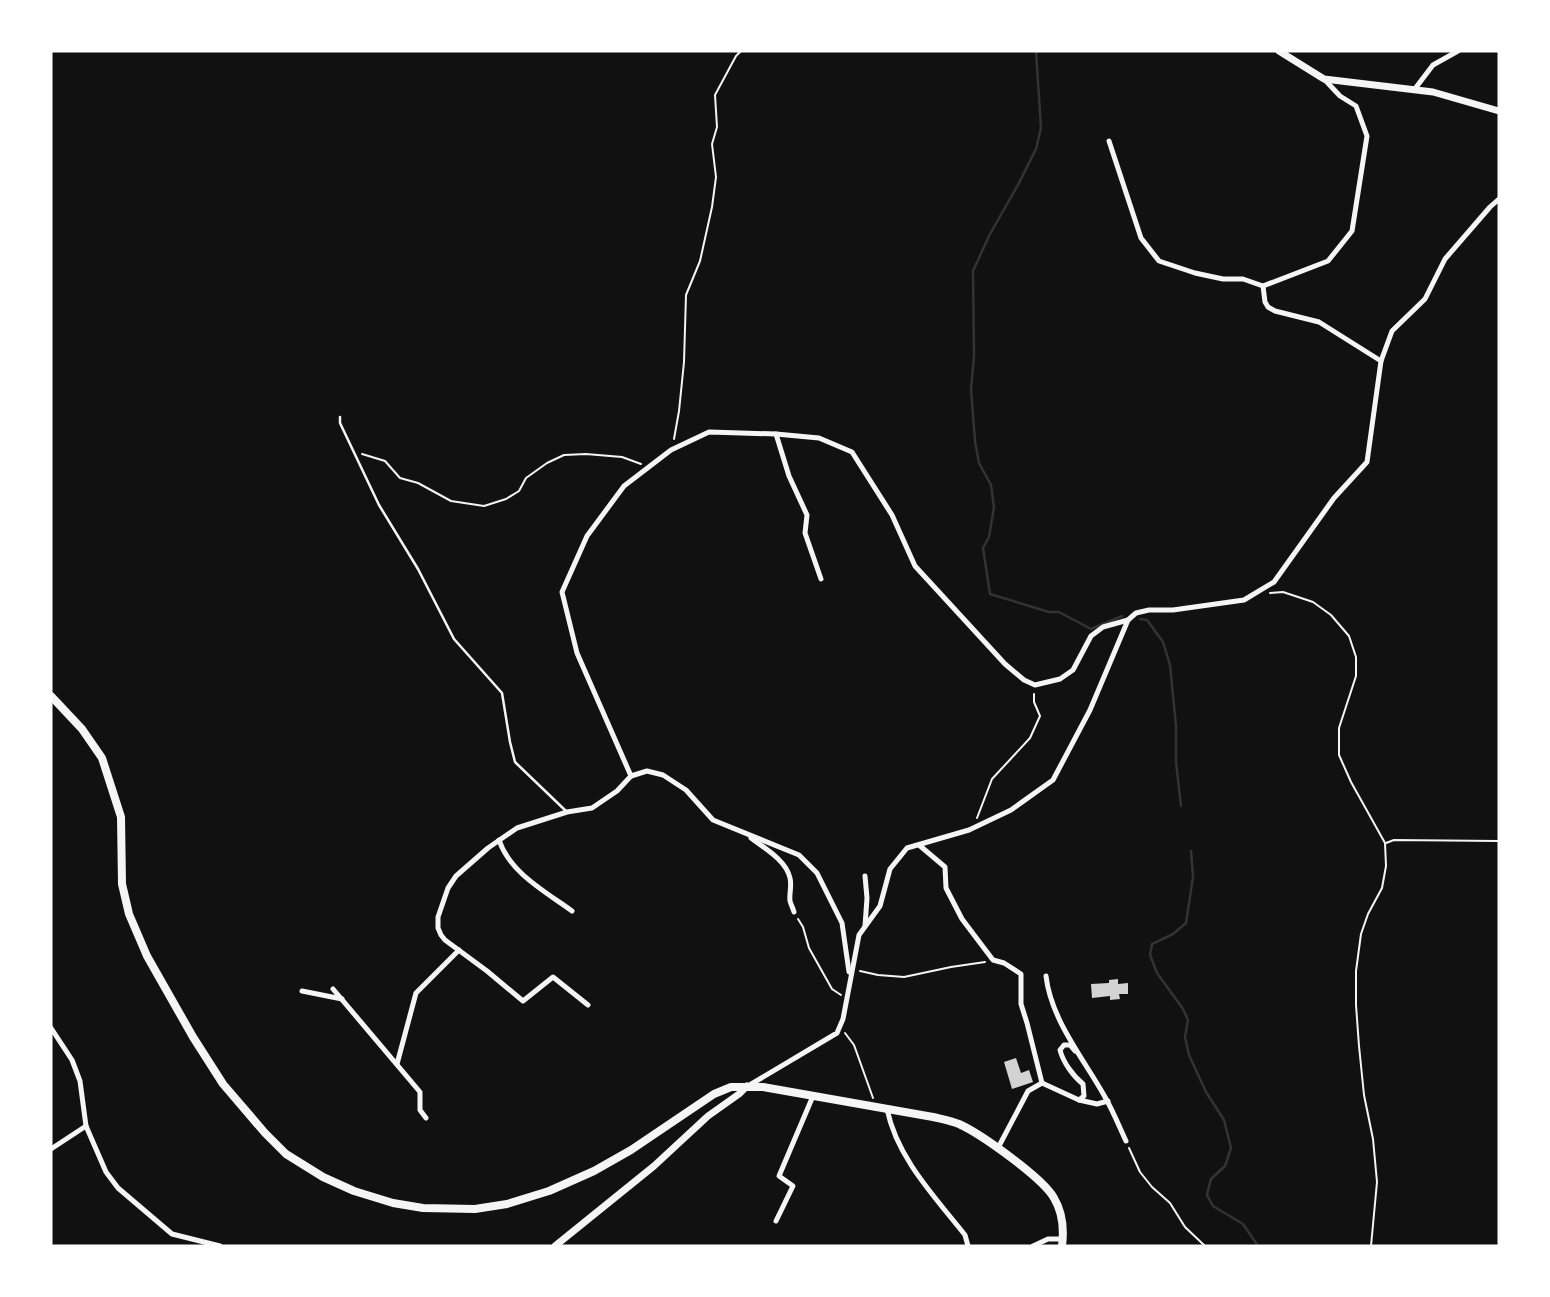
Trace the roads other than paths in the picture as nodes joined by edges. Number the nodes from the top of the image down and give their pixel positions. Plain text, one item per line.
1 (1279, 51) edge
2 (1458, 51) edge
3 (1324, 79) junction
4 (1414, 90) junction
5 (1499, 111) edge
6 (1109, 141) dead end
7 (1499, 199) edge
8 (1263, 286) junction
9 (1381, 361) junction
10 (340, 417) dead end
11 (776, 433) junction
12 (821, 579) dead end
13 (1128, 620) junction
14 (51, 696) edge
15 (631, 776) junction
16 (567, 812) junction
17 (745, 834) junction
18 (499, 840) junction
19 (919, 845) junction
20 (865, 876) dead end
21 (572, 911) dead end
22 (794, 912) road end
23 (865, 926) junction
24 (458, 950) junction
25 (1046, 976) dead end
26 (850, 978) junction
27 (333, 989) dead end
28 (302, 991) dead end
29 (342, 999) junction
30 (588, 1005) dead end
31 (51, 1028) edge
32 (1084, 1061) junction
33 (397, 1065) junction
34 (771, 1071) junction
35 (1042, 1083) junction
36 (747, 1086) junction
37 (763, 1087) junction
38 (813, 1096) junction
39 (1079, 1100) junction
40 (1108, 1101) junction
41 (887, 1109) junction
42 (426, 1118) dead end
43 (86, 1126) junction
44 (1126, 1141) road end
45 (998, 1148) junction
46 (51, 1149) edge
47 (776, 1222) dead end
48 (1063, 1243) edge
49 (220, 1246) edge
50 (555, 1246) edge
51 (968, 1246) edge
52 (1033, 1246) edge

1 - 3 street
2 - 4 street
3 - 4 street
3 - 8 street
4 - 5 street
6 - 8 street
7 - 9 street
8 - 9 street
9 - 13 street
10 - 16 lane
11 - 12 street
11 - 13 street
11 - 15 street
13 - 19 street
14 - 36 main road
15 - 16 street
15 - 17 street
16 - 18 street
17 - 22 street
17 - 26 street
18 - 21 street
18 - 24 street
19 - 23 street
19 - 35 street
20 - 23 street
23 - 26 street
24 - 30 street
24 - 33 street
25 - 32 street
26 - 34 street
27 - 29 street
28 - 29 street
29 - 33 street
31 - 43 street
32 - 39 street
32 - 40 street
33 - 42 street
34 - 36 street
34 - 37 street
35 - 39 street
35 - 45 street
36 - 37 main road
36 - 50 street
37 - 38 main road
38 - 41 main road
38 - 47 street
39 - 40 street
40 - 44 street
41 - 45 main road
41 - 51 street
43 - 46 street
43 - 49 street
45 - 48 main road
48 - 52 street

